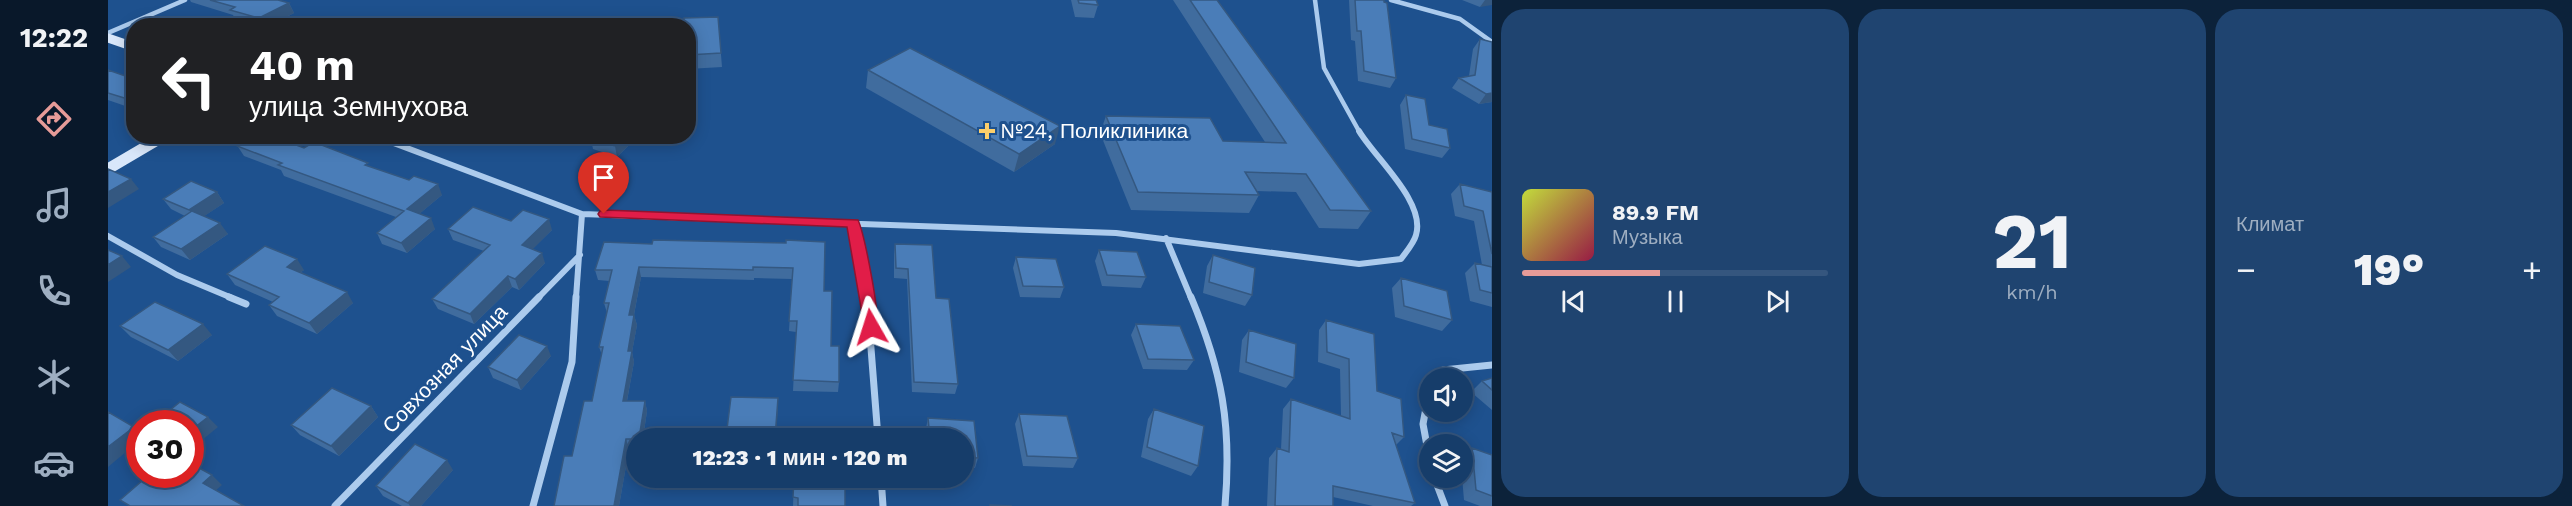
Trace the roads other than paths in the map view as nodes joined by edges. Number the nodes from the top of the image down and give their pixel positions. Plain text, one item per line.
1 (185, 0) edge
2 (1315, 0) edge
3 (1392, 0) edge
4 (143, 18) edge
5 (126, 25) edge
6 (108, 33) edge
7 (108, 38) edge
8 (1492, 42) edge
9 (126, 44) edge
10 (150, 144) edge
11 (396, 144) edge
12 (108, 168) edge
13 (582, 214) junction
14 (853, 223) junction
15 (108, 236) edge
16 (1166, 238) junction
17 (580, 255) junction
18 (246, 304) dead end
19 (1492, 366) edge
20 (1468, 368) edge
21 (877, 428) edge
22 (882, 488) edge
23 (1438, 488) edge
24 (335, 506) edge
25 (533, 506) edge
26 (883, 506) edge
27 (1225, 506) edge
28 (1444, 506) edge

1 - 4 street
2 - 16 street
3 - 8 street
5 - 6 street
7 - 9 street
10 - 12 street
11 - 13 street
13 - 14 street
13 - 17 street
14 - 16 street
14 - 21 street
15 - 18 street
16 - 27 street
17 - 24 street, Совхозная улица
17 - 25 street
19 - 20 street
22 - 26 street
23 - 28 street

